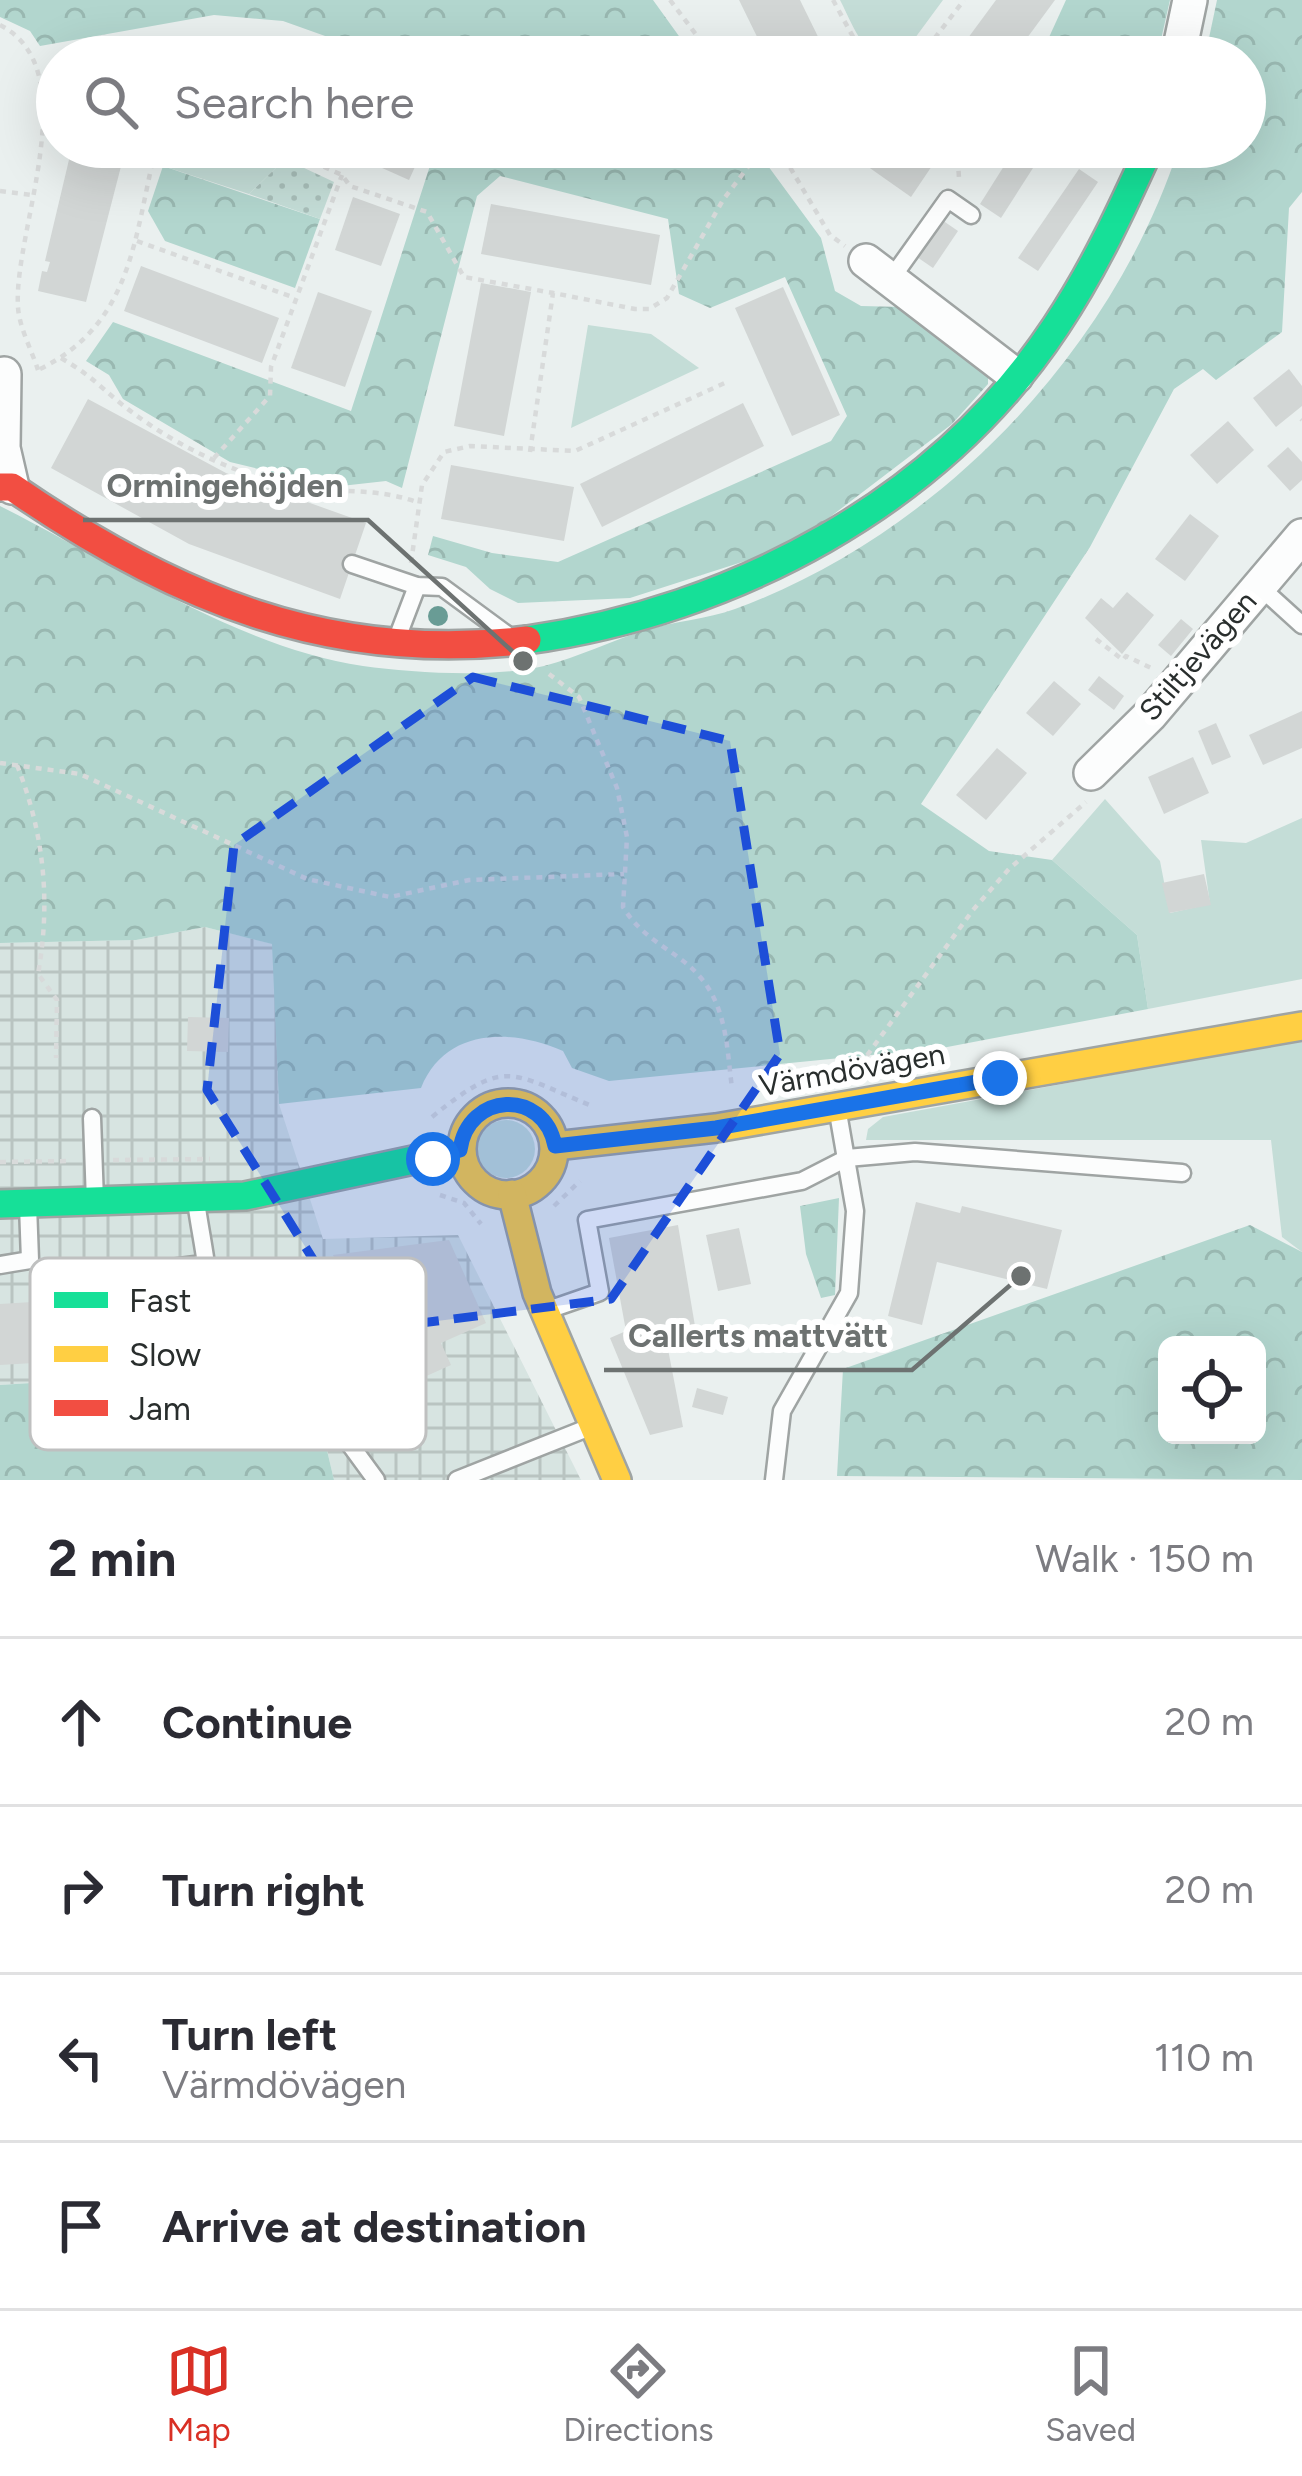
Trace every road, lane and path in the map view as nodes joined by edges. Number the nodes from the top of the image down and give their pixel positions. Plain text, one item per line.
1 (833, 0) edge
2 (964, 0) edge
3 (1190, 0) edge
4 (670, 1) edge
5 (0, 25) edge
6 (696, 36) edge
7 (853, 36) edge
8 (936, 36) edge
9 (1182, 36) edge
10 (36, 72) edge
11 (36, 165) edge
12 (152, 168) edge
13 (326, 168) edge
14 (747, 168) edge
15 (790, 168) edge
16 (961, 168) edge
17 (1140, 168) edge
18 (342, 175) junction
19 (0, 191) edge
20 (32, 195) junction
21 (949, 200) junction
22 (971, 215) dead end
23 (137, 241) junction
24 (878, 270) junction
25 (553, 293) junction
26 (295, 298) junction
27 (62, 358) junction
28 (4, 374) dead end
29 (1016, 376) junction
30 (727, 382) dead end
31 (530, 452) junction
32 (213, 459) junction
33 (6, 487) edge
34 (418, 502) junction
35 (1302, 536) edge
36 (411, 563) dead end
37 (352, 564) dead end
38 (417, 586) junction
39 (1259, 586) junction
40 (1302, 626) edge
41 (1096, 638) dead end
42 (395, 643) junction
43 (526, 652) junction
44 (1150, 668) dead end
45 (0, 763) edge
46 (17, 765) junction
47 (1089, 787) joint
48 (624, 874) junction
49 (1302, 1026) edge
50 (56, 1058) dead end
51 (852, 1074) dead end
52 (734, 1099) dead end
53 (836, 1106) junction
54 (602, 1110) dead end
55 (92, 1118) dead end
56 (427, 1121) dead end
57 (555, 1146) junction
58 (460, 1150) junction
59 (227, 1158) dead end
60 (847, 1158) junction
61 (94, 1161) junction
62 (0, 1162) edge
63 (1182, 1173) dead end
64 (512, 1194) junction
65 (440, 1195) dead end
66 (196, 1199) junction
67 (95, 1202) junction
68 (14, 1204) edge
69 (481, 1224) dead end
70 (202, 1258) edge
71 (0, 1265) edge
72 (544, 1312) junction
73 (593, 1426) junction
74 (354, 1450) edge
75 (376, 1480) edge
76 (457, 1480) edge
77 (617, 1480) edge
78 (774, 1480) edge

1 - 7 path
2 - 8 path
3 - 9 street
4 - 6 path
5 - 10 path
11 - 20 path
12 - 23 path
13 - 18 path
14 - 25 path
15 - 24 path
16 - 21 path
17 - 29 street
18 - 25 path
18 - 26 path
19 - 20 path
20 - 27 path
21 - 22 lane
21 - 24 lane
23 - 26 path
23 - 27 path
24 - 29 street
25 - 31 path
26 - 32 path
27 - 32 path
28 - 33 street
29 - 43 street
30 - 31 path
31 - 34 path
32 - 34 path
33 - 42 street
34 - 36 path
35 - 39 street, Stiltjevägen
37 - 38 lane
38 - 42 lane
38 - 43 lane
39 - 40 lane
39 - 47 street, Stiltjevägen
41 - 44 path
42 - 43 street
43 - 48 path
45 - 46 path
46 - 48 path
46 - 50 path
47 - 51 path
48 - 52 path
49 - 53 street, Värmdövägen
53 - 57 street, Värmdövägen
53 - 60 lane
54 - 56 path
55 - 61 lane
57 - 58 street
57 - 64 street
58 - 64 street
58 - 66 street
59 - 61 path
60 - 63 lane
60 - 72 lane
60 - 78 lane
61 - 62 path
61 - 67 lane
64 - 72 street
65 - 69 path
66 - 67 street
66 - 70 lane
67 - 68 street
68 - 71 lane
72 - 73 street
73 - 76 lane
73 - 77 street
74 - 75 lane

